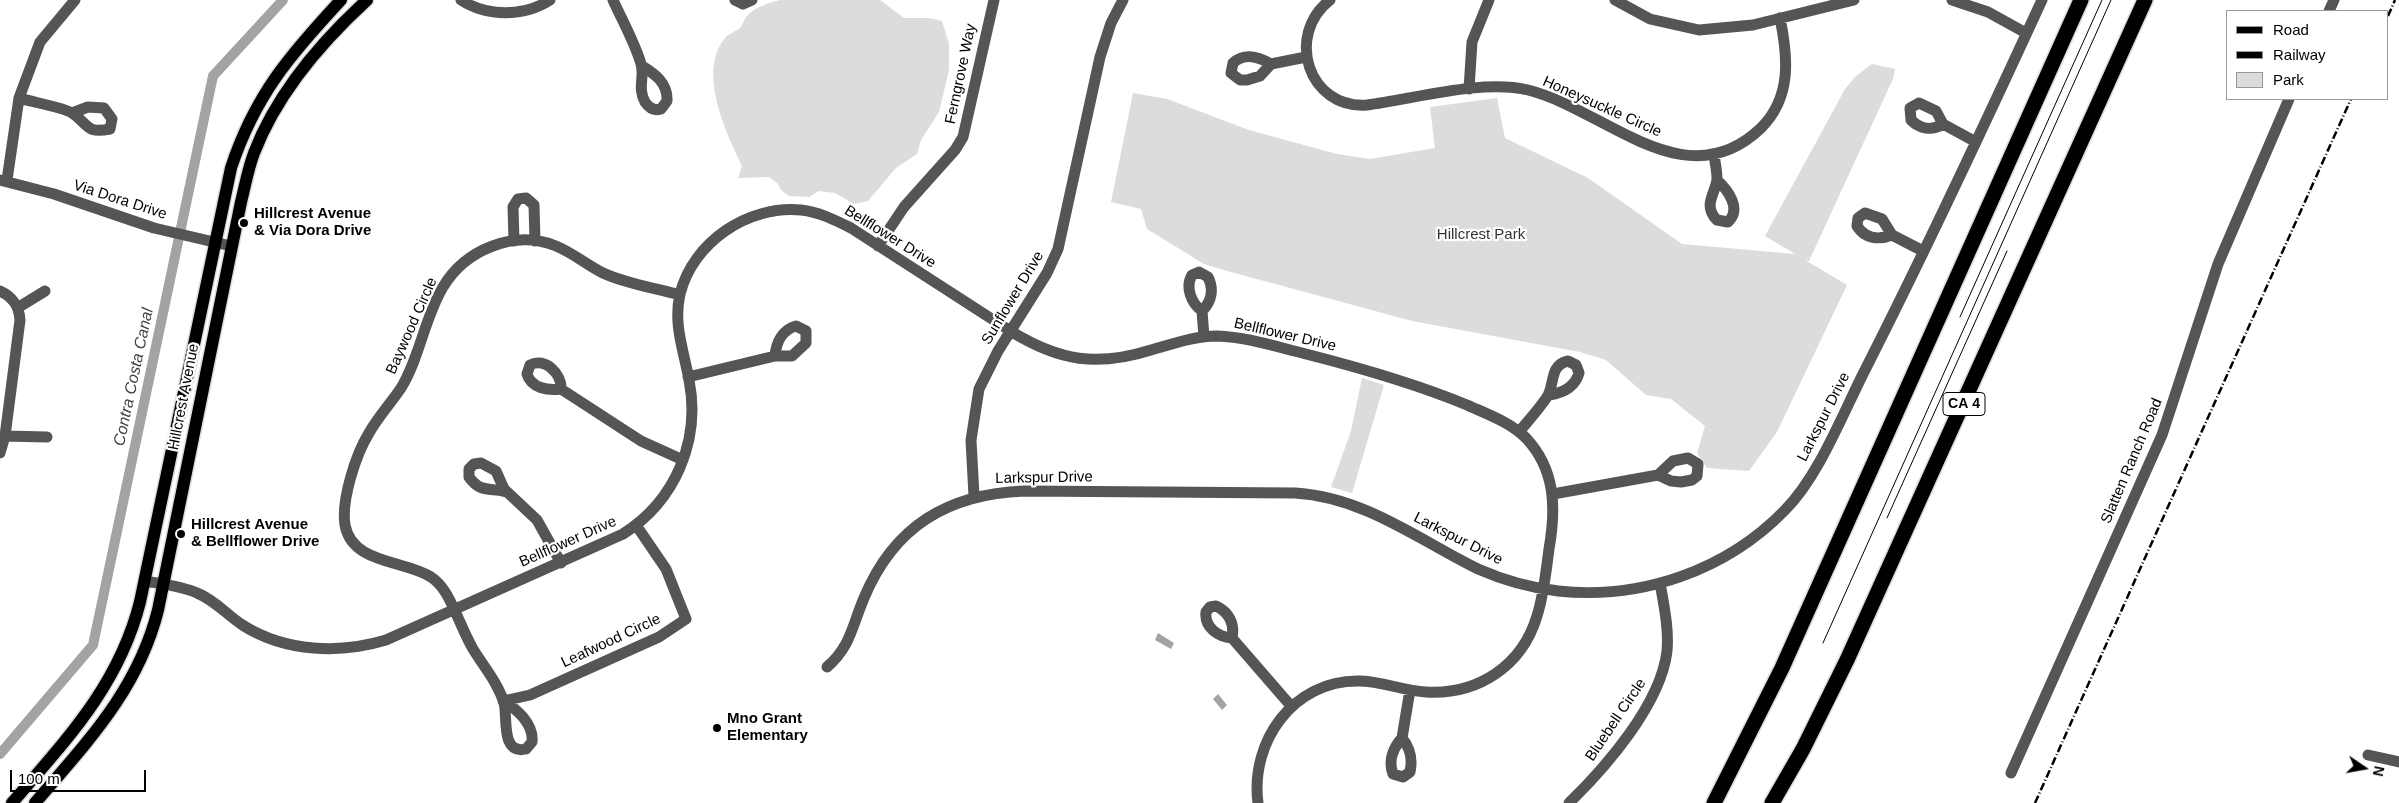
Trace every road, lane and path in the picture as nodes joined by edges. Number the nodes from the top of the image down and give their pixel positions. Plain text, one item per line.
1 (74, 0) edge
2 (341, 0) edge
3 (368, 0) edge
4 (461, 0) edge
5 (550, 0) edge
6 (613, 0) edge
7 (735, 0) edge
8 (752, 0) edge
9 (994, 0) edge
10 (1123, 0) edge
11 (1330, 0) edge
12 (1489, 0) edge
13 (1615, 0) edge
14 (1854, 0) edge
15 (1952, 0) edge
16 (2042, 0) edge
17 (2081, 0) edge
18 (2145, 0) edge
19 (1780, 18) junction
20 (2026, 33) junction
21 (1306, 58) junction
22 (1271, 64) dead end
23 (642, 66) dead end
24 (1469, 89) junction
25 (18, 98) junction
26 (2289, 100) edge
27 (72, 113) dead end
28 (1944, 124) dead end
29 (1976, 142) junction
30 (1714, 155) junction
31 (3, 180) edge
32 (1717, 180) dead end
33 (1892, 235) dead end
34 (514, 241) junction
35 (535, 241) junction
36 (214, 243) junction
37 (231, 246) junction
38 (878, 246) junction
39 (1923, 251) junction
40 (45, 291) dead end
41 (0, 292) edge
42 (680, 295) junction
43 (19, 307) junction
44 (1202, 311) dead end
45 (1012, 332) junction
46 (1204, 337) junction
47 (775, 356) dead end
48 (688, 377) junction
49 (561, 389) dead end
50 (1549, 395) dead end
51 (1519, 432) junction
52 (5, 436) junction
53 (47, 436) dead end
54 (0, 454) edge
55 (683, 460) junction
56 (1658, 475) dead end
57 (507, 492) dead end
58 (1553, 494) junction
59 (974, 496) junction
60 (636, 526) junction
61 (561, 563) junction
62 (145, 580) junction
63 (1660, 583) junction
64 (163, 584) junction
65 (1543, 588) junction
66 (454, 609) junction
67 (1232, 638) dead end
68 (827, 667) dead end
69 (1410, 690) junction
70 (504, 701) joint
71 (1291, 706) junction
72 (1402, 738) dead end
73 (2368, 755) dead end
74 (2399, 762) edge
75 (2011, 773) dead end
76 (12, 803) edge
77 (34, 803) edge
78 (1258, 803) edge
79 (1569, 803) edge
80 (1714, 803) edge
81 (1772, 803) edge

1 - 25 street
2 - 36 main road, Hillcrest Avenue
3 - 37 main road, Hillcrest Avenue
4 - 5 street
6 - 23 street
7 - 8 street
9 - 38 street, Ferngrove Way
10 - 45 street, Sunflower Drive
11 - 21 street, Honeysuckle Circle
12 - 24 street
13 - 19 street
14 - 19 street
15 - 20 street
16 - 20 street, Larkspur Drive
17 - 80 highway
18 - 81 highway, CA 4
19 - 30 street, Honeysuckle Circle
20 - 29 street, Larkspur Drive
21 - 22 street
21 - 24 street, Honeysuckle Circle
24 - 30 street, Honeysuckle Circle
25 - 27 street
25 - 31 street
26 - 75 street, Slatten Ranch Road
28 - 29 street
29 - 39 street, Larkspur Drive
30 - 32 street
31 - 36 street, Via Dora Drive
33 - 39 street
34 - 35 street, Baywood Circle
34 - 35 street
34 - 66 street, Baywood Circle
35 - 42 street, Baywood Circle
36 - 37 street, Via Dora Drive
36 - 62 main road, Hillcrest Avenue
37 - 64 main road, Hillcrest Avenue
38 - 42 street, Bellflower Drive
38 - 45 street, Bellflower Drive
39 - 63 street, Larkspur Drive
40 - 43 street
41 - 43 street
42 - 48 street, Bellflower Drive
43 - 52 street
44 - 46 street
45 - 46 street, Bellflower Drive
45 - 59 street, Sunflower Drive
46 - 51 street, Bellflower Drive
47 - 48 street
48 - 55 street, Bellflower Drive
49 - 55 street
50 - 51 street
51 - 58 street, Bellflower Drive
52 - 53 street
52 - 54 street
55 - 60 street, Bellflower Drive
56 - 58 street
57 - 61 street
58 - 65 street, Bellflower Drive
59 - 65 street, Larkspur Drive
59 - 68 street, Larkspur Drive
60 - 61 street, Bellflower Drive
60 - 70 street, Leafwood Circle
61 - 66 street, Bellflower Drive
62 - 64 street, Bellflower Drive
62 - 76 main road, Hillcrest Avenue
63 - 65 street, Larkspur Drive
63 - 79 street, Bluebell Circle
64 - 66 street, Bellflower Drive
64 - 77 main road, Hillcrest Avenue
65 - 69 street
66 - 70 street, Baywood Circle
67 - 71 street
69 - 71 street
69 - 72 street
71 - 78 street
73 - 74 street

